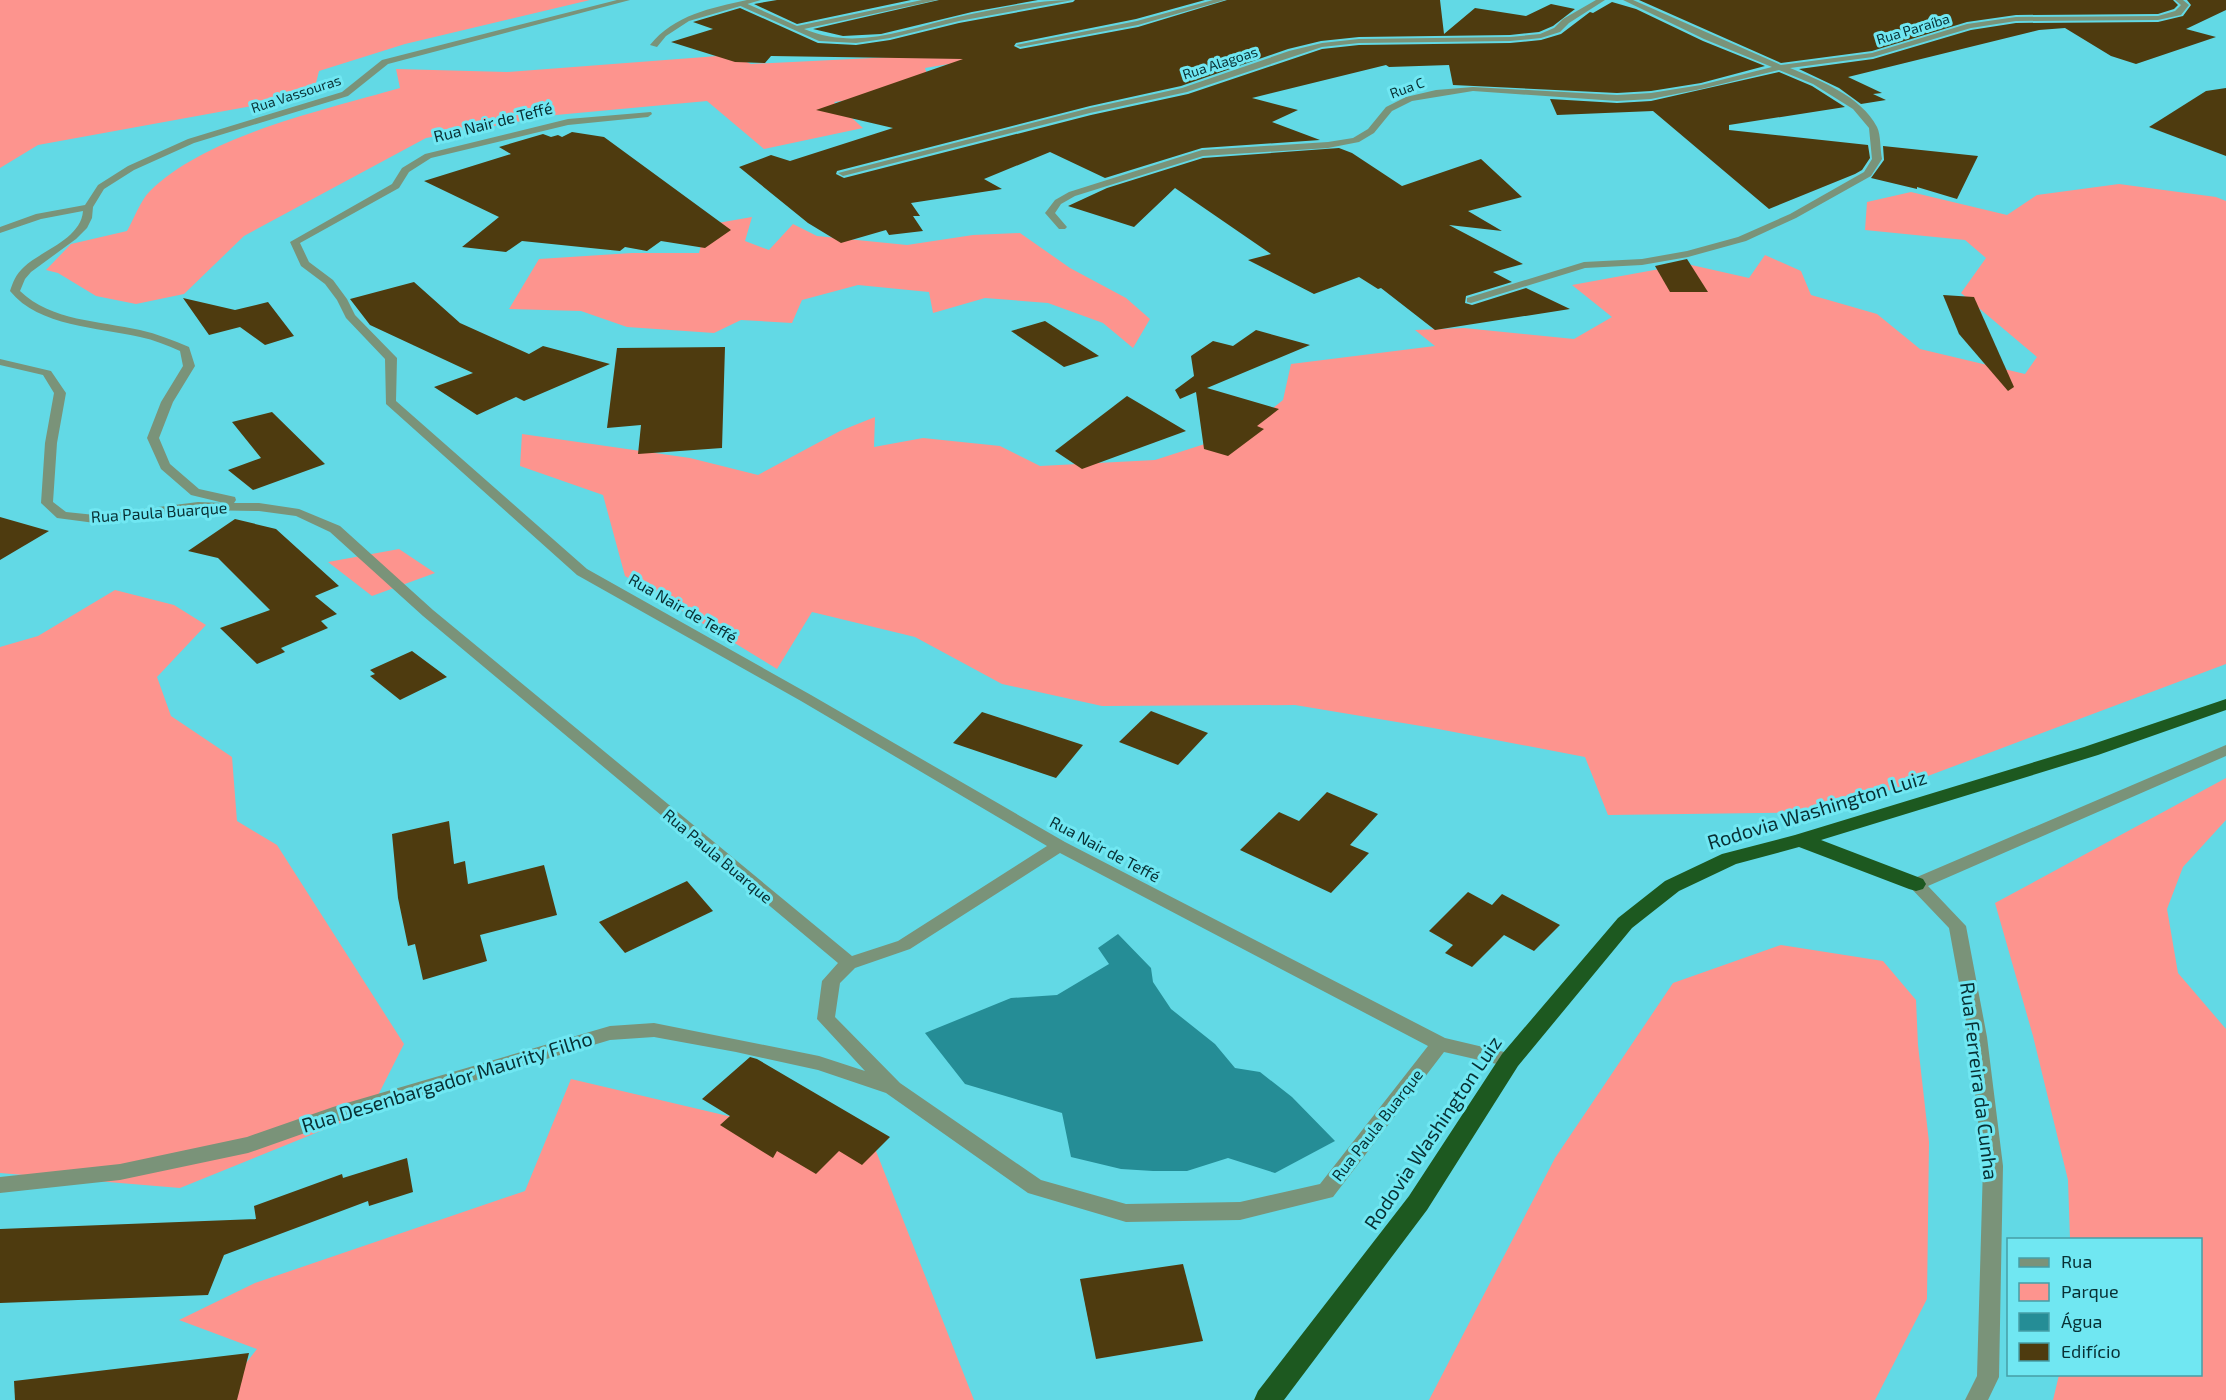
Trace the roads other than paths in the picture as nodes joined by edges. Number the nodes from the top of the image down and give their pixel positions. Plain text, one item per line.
1 (626, 0) edge
2 (757, 0) edge
3 (933, 0) edge
4 (1069, 0) edge
5 (1221, 0) edge
6 (1601, 0) edge
7 (1627, 0) edge
8 (2179, 0) edge
9 (740, 4) junction
10 (797, 28) junction
11 (654, 45) dead end
12 (1020, 45) dead end
13 (1780, 67) junction
14 (648, 114) dead end
15 (843, 173) dead end
16 (88, 207) junction
17 (1062, 227) dead end
18 (0, 230) edge
19 (1471, 300) dead end
20 (0, 362) edge
21 (260, 507) junction
22 (2226, 704) edge
23 (2226, 750) edge
24 (1800, 840) junction
25 (1059, 846) junction
26 (1916, 884) junction
27 (849, 963) junction
28 (1440, 1044) junction
29 (1510, 1060) junction
30 (893, 1088) junction
31 (0, 1185) edge
32 (1268, 1400) edge
33 (1976, 1400) edge

1 - 16 street, Rua Vassouras
2 - 9 street
3 - 10 street
4 - 10 street
5 - 12 street
6 - 15 street, Rua Alagoas
7 - 13 street
8 - 13 street, Rua Paraíba
9 - 10 street
9 - 11 street
13 - 17 street, Rua C
13 - 19 street
14 - 25 street, Rua Nair de Teffé
16 - 18 street
16 - 21 street, Rua Vassouras
20 - 21 street, Rua Paula Buarque
21 - 27 street, Rua Paula Buarque
22 - 24 highway, Rodovia Washington Luiz
23 - 26 street
24 - 26 highway
24 - 29 highway, Rodovia Washington Luiz
25 - 27 street
25 - 28 street, Rua Nair de Teffé
26 - 33 street, Rua Ferreira da Cunha
27 - 30 street, Rua Paula Buarque
28 - 29 street, Rua Nair de Teffé
28 - 30 street, Rua Paula Buarque
29 - 32 highway, Rodovia Washington Luiz
30 - 31 street, Rua Desenbargador Maurity Filho

